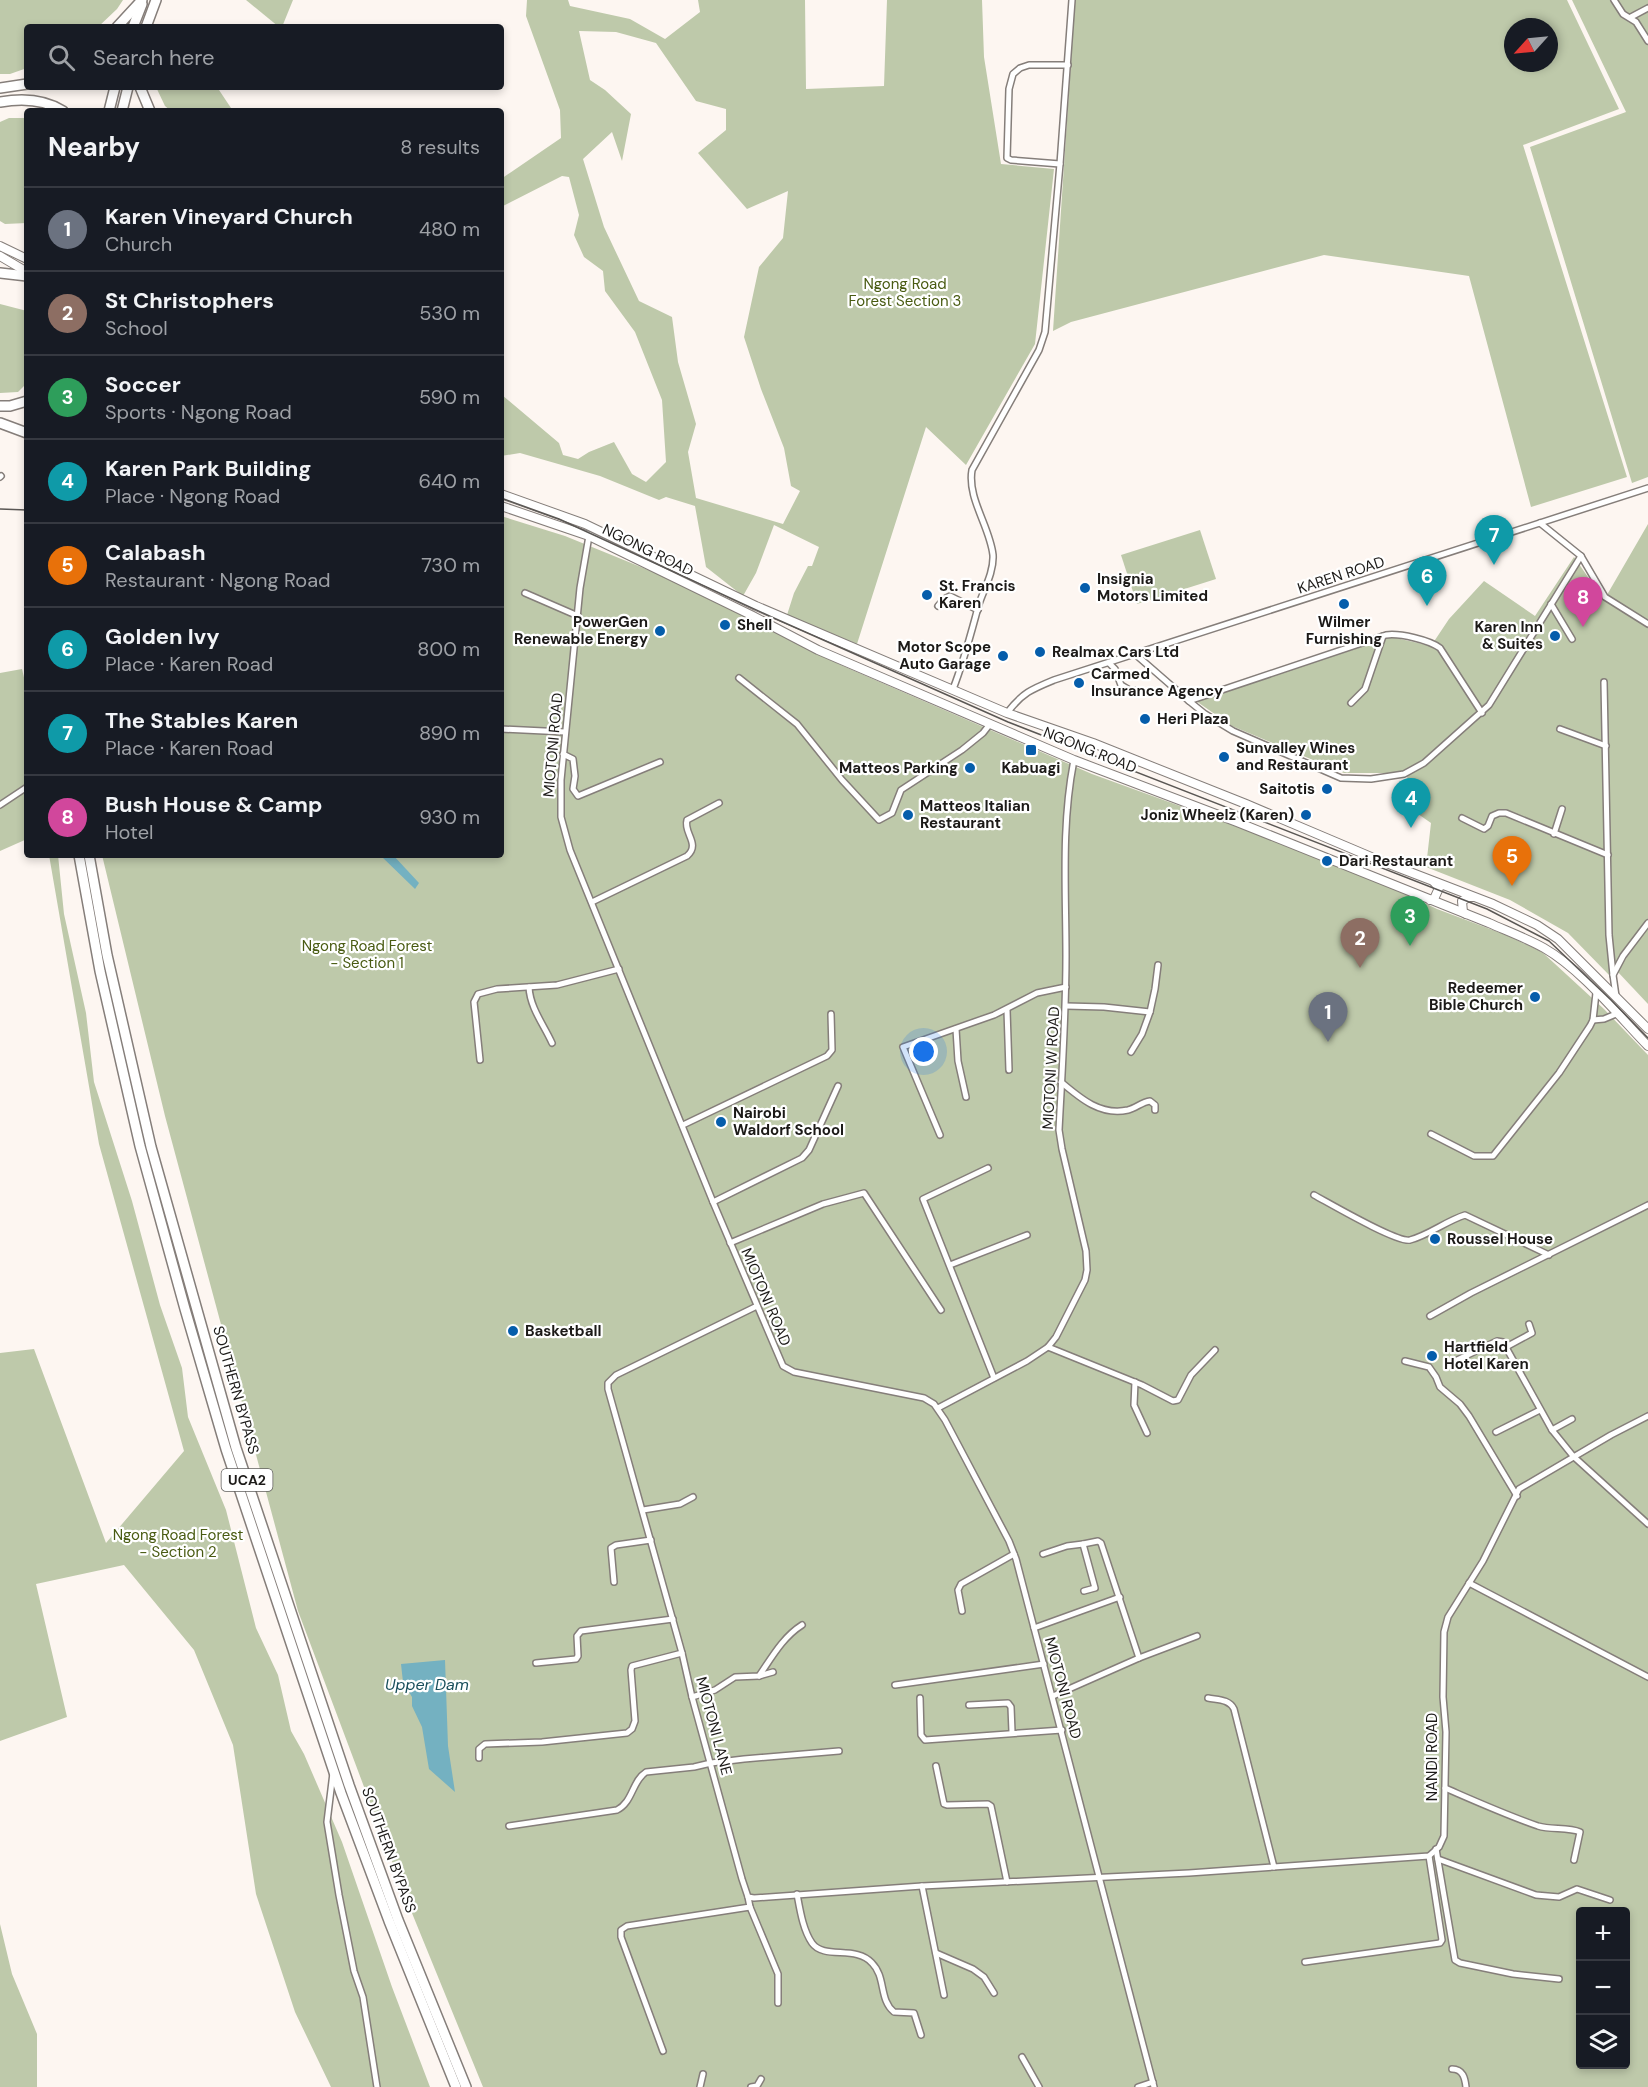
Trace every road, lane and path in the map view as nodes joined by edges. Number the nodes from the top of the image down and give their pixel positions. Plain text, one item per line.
1 (142, 0) edge
2 (156, 0) edge
3 (1072, 0) edge
4 (1614, 0) edge
5 (1648, 8) edge
6 (1631, 17) junction
7 (120, 24) edge
8 (134, 24) edge
9 (147, 24) edge
10 (1648, 40) edge
11 (1068, 65) junction
12 (24, 84) edge
13 (0, 88) edge
14 (114, 90) edge
15 (127, 90) edge
16 (142, 90) edge
17 (0, 102) edge
18 (57, 108) edge
19 (110, 108) edge
20 (123, 108) edge
21 (149, 108) edge
22 (1060, 164) junction
23 (0, 246) edge
24 (0, 256) edge
25 (24, 258) edge
26 (24, 272) edge
27 (0, 273) edge
28 (24, 274) edge
29 (24, 402) edge
30 (0, 406) edge
31 (0, 423) edge
32 (24, 432) edge
33 (1648, 488) edge
34 (504, 495) edge
35 (504, 507) edge
36 (1540, 523) junction
37 (589, 536) junction
38 (1581, 556) junction
39 (525, 593) dead end
40 (1551, 604) junction
41 (938, 606) dead end
42 (978, 610) junction
43 (578, 616) junction
44 (1648, 624) edge
45 (1383, 636) junction
46 (1572, 639) dead end
47 (862, 652) junction
48 (1135, 654) junction
49 (1110, 663) junction
50 (858, 668) junction
51 (739, 678) dead end
52 (1604, 682) dead end
53 (953, 689) junction
54 (1138, 690) dead end
55 (1189, 700) junction
56 (1351, 703) dead end
57 (1482, 713) junction
58 (1007, 714) junction
59 (990, 723) junction
60 (504, 729) edge
61 (1560, 729) dead end
62 (565, 732) junction
63 (1605, 746) junction
64 (563, 754) junction
65 (1074, 760) junction
66 (660, 762) dead end
67 (24, 789) edge
68 (719, 803) dead end
69 (0, 805) edge
70 (1562, 809) dead end
71 (1462, 818) dead end
72 (1554, 834) junction
73 (1608, 855) junction
74 (80, 858) edge
75 (90, 858) edge
76 (1433, 881) junction
77 (1475, 898) junction
78 (1430, 900) junction
79 (592, 902) junction
80 (1470, 916) junction
81 (1648, 923) edge
82 (1158, 965) dead end
83 (619, 969) junction
84 (1613, 975) junction
85 (529, 987) junction
86 (1066, 987) junction
87 (1596, 993) junction
88 (1616, 996) junction
89 (1066, 1006) junction
90 (1007, 1010) junction
91 (1150, 1012) junction
92 (831, 1014) dead end
93 (1616, 1014) junction
94 (1593, 1020) junction
95 (1648, 1028) edge
96 (956, 1029) junction
97 (552, 1043) dead end
98 (1648, 1046) edge
99 (1131, 1052) dead end
100 (480, 1060) dead end
101 (1009, 1070) dead end
102 (1061, 1082) junction
103 (838, 1086) dead end
104 (966, 1097) dead end
105 (1155, 1110) dead end
106 (683, 1125) junction
107 (1431, 1134) dead end
108 (940, 1135) dead end
109 (988, 1168) dead end
110 (1314, 1195) dead end
111 (713, 1202) junction
112 (1648, 1205) edge
113 (1027, 1236) dead end
114 (730, 1243) junction
115 (1549, 1255) junction
116 (950, 1266) junction
117 (757, 1306) junction
118 (941, 1310) dead end
119 (1430, 1316) dead end
120 (1529, 1324) dead end
121 (1048, 1347) junction
122 (1506, 1347) junction
123 (1215, 1350) dead end
124 (1405, 1361) dead end
125 (1455, 1361) dead end
126 (994, 1378) junction
127 (1135, 1382) junction
128 (938, 1408) junction
129 (1540, 1410) junction
130 (1648, 1416) edge
131 (1572, 1419) dead end
132 (1641, 1420) junction
133 (1648, 1425) edge
134 (1552, 1430) junction
135 (1496, 1432) dead end
136 (1146, 1433) dead end
137 (1573, 1456) junction
138 (1517, 1496) junction
139 (693, 1497) dead end
140 (643, 1510) junction
141 (1648, 1524) edge
142 (651, 1540) junction
143 (1083, 1544) junction
144 (1014, 1554) junction
145 (1043, 1554) dead end
146 (614, 1582) dead end
147 (1469, 1583) junction
148 (1084, 1591) dead end
149 (1120, 1597) junction
150 (962, 1611) dead end
151 (673, 1619) junction
152 (802, 1624) dead end
153 (1034, 1628) junction
154 (1197, 1636) dead end
155 (682, 1653) junction
156 (1139, 1659) junction
157 (536, 1663) dead end
158 (1044, 1665) junction
159 (773, 1672) dead end
160 (759, 1676) junction
161 (1648, 1677) edge
162 (895, 1686) dead end
163 (1053, 1696) junction
164 (692, 1697) junction
165 (920, 1698) dead end
166 (1208, 1698) dead end
167 (969, 1705) dead end
168 (1062, 1730) junction
169 (1012, 1732) junction
170 (839, 1751) dead end
171 (478, 1758) dead end
172 (711, 1762) junction
173 (936, 1766) dead end
174 (333, 1770) junction
175 (1444, 1788) junction
176 (509, 1826) dead end
177 (1436, 1849) junction
178 (1429, 1856) junction
179 (1438, 1859) junction
180 (1574, 1860) dead end
181 (1274, 1867) junction
182 (1100, 1878) junction
183 (1007, 1882) junction
184 (922, 1886) junction
185 (797, 1894) junction
186 (748, 1897) junction
187 (1610, 1900) dead end
188 (750, 1906) junction
189 (936, 1953) junction
190 (1305, 1962) dead end
191 (1559, 1979) dead end
192 (993, 1993) dead end
193 (944, 1995) dead end
194 (778, 2003) dead end
195 (921, 2035) dead end
196 (663, 2051) dead end
197 (1022, 2057) dead end
198 (1452, 2069) dead end
199 (703, 2074) dead end
200 (761, 2079) dead end
201 (1154, 2085) edge
202 (377, 2087) edge
203 (456, 2087) edge
204 (466, 2087) edge
205 (700, 2087) edge
206 (751, 2087) edge
207 (1039, 2087) edge
208 (1138, 2087) edge
209 (1466, 2087) edge

1 - 7 highway
1 - 8 highway
2 - 9 highway
3 - 11 street
4 - 6 street
5 - 6 street
6 - 10 street
11 - 22 street
11 - 22 street
12 - 13 highway
14 - 19 highway
15 - 20 highway
16 - 21 highway
17 - 18 highway
22 - 42 street
23 - 25 main road
24 - 26 main road
27 - 28 highway
29 - 30 highway
31 - 32 highway
33 - 36 street, KAREN ROAD
34 - 47 main road, NGONG ROAD
35 - 37 main road, NGONG ROAD
36 - 38 street
36 - 48 street, KAREN ROAD
37 - 43 street, MIOTONI ROAD
37 - 50 main road, NGONG ROAD
38 - 40 street
38 - 44 street
39 - 43 street
40 - 46 street
40 - 57 street
41 - 42 street
42 - 53 street
43 - 62 street, MIOTONI ROAD
45 - 55 street
45 - 56 street
45 - 57 street
47 - 50 main road
47 - 53 main road, NGONG ROAD
48 - 49 street, KAREN ROAD
48 - 55 street
49 - 54 street
49 - 58 street, KAREN ROAD
50 - 59 main road, NGONG ROAD
51 - 59 street
52 - 63 street
53 - 58 main road, NGONG ROAD
55 - 57 street
58 - 76 main road, NGONG ROAD
59 - 65 main road, NGONG ROAD
60 - 62 street
61 - 63 street
62 - 64 street, MIOTONI ROAD
63 - 73 street
64 - 66 street
64 - 79 street, MIOTONI ROAD
65 - 78 main road, NGONG ROAD
65 - 86 street, MIOTONI W ROAD
67 - 69 street
68 - 79 street
70 - 72 street
71 - 72 street
72 - 73 street
73 - 84 street
74 - 174 highway, SOUTHERN BYPASS / UCA2
75 - 204 highway, SOUTHERN BYPASS / UCA2
76 - 77 main road, NGONG ROAD
76 - 78 main road
77 - 80 main road
77 - 88 main road, NGONG ROAD
78 - 80 main road, NGONG ROAD
79 - 83 street, MIOTONI ROAD
80 - 87 main road, NGONG ROAD
81 - 84 street
82 - 91 street
83 - 85 street
83 - 106 street, MIOTONI ROAD
84 - 88 street
85 - 97 street
85 - 100 street
86 - 89 street, MIOTONI W ROAD
86 - 90 street
87 - 93 main road, NGONG ROAD
87 - 94 street
88 - 95 main road, NGONG ROAD
89 - 91 street
89 - 102 street, MIOTONI W ROAD
90 - 96 street
90 - 101 street
91 - 99 street
92 - 106 street
93 - 94 street
93 - 98 main road, NGONG ROAD
94 - 107 street
96 - 104 street
96 - 108 street
102 - 105 street
102 - 121 street, MIOTONI W ROAD
103 - 111 street
106 - 111 street, MIOTONI ROAD
109 - 116 street
110 - 115 street
111 - 114 street, MIOTONI ROAD
112 - 115 street
113 - 116 street
114 - 117 street, MIOTONI ROAD
114 - 118 street
115 - 119 street
116 - 126 street
117 - 128 street, MIOTONI ROAD
117 - 140 street, MIOTONI LANE
120 - 122 street
121 - 126 street, MIOTONI W ROAD
121 - 127 street
122 - 125 street
122 - 129 street
123 - 127 street
124 - 138 street
126 - 128 street, MIOTONI W ROAD
127 - 136 street
128 - 144 street, MIOTONI ROAD
129 - 134 street
129 - 135 street
130 - 132 street, NANDI ROAD
131 - 134 street
132 - 133 street
132 - 137 street, NANDI ROAD
134 - 137 street
137 - 138 street, NANDI ROAD
137 - 141 street
138 - 147 street, NANDI ROAD
139 - 140 street
140 - 142 street, MIOTONI LANE
142 - 146 street
142 - 151 street, MIOTONI LANE
143 - 145 street
143 - 148 street
143 - 149 street
144 - 150 street
144 - 153 street, MIOTONI ROAD
147 - 161 street
147 - 175 street, NANDI ROAD
149 - 153 street
149 - 156 street
151 - 155 street, MIOTONI LANE
151 - 157 street
152 - 160 street
153 - 158 street, MIOTONI ROAD
154 - 156 street
155 - 164 street, MIOTONI LANE
155 - 171 street
156 - 163 street
158 - 162 street
158 - 163 street, MIOTONI ROAD
159 - 160 street
160 - 164 street
163 - 168 street, MIOTONI ROAD
164 - 172 street, MIOTONI LANE
165 - 169 street
166 - 181 street
167 - 169 street
168 - 169 street
168 - 182 street, MIOTONI ROAD
170 - 172 street
172 - 176 street
172 - 186 street, MIOTONI LANE
173 - 183 street
174 - 202 street
174 - 203 highway, SOUTHERN BYPASS / UCA2
175 - 177 street, NANDI ROAD
175 - 180 street
177 - 178 street, NANDI ROAD
177 - 179 street
178 - 181 street
178 - 190 street
179 - 187 street
179 - 191 street
181 - 182 street
182 - 183 street
182 - 201 street, MIOTONI ROAD
183 - 184 street
184 - 185 street
184 - 189 street
185 - 186 street
185 - 195 street
186 - 188 street, MIOTONI LANE
188 - 194 street, MIOTONI LANE
188 - 196 street
189 - 192 street
189 - 193 street
197 - 207 street
198 - 209 street
199 - 205 street
200 - 206 street
201 - 208 street

